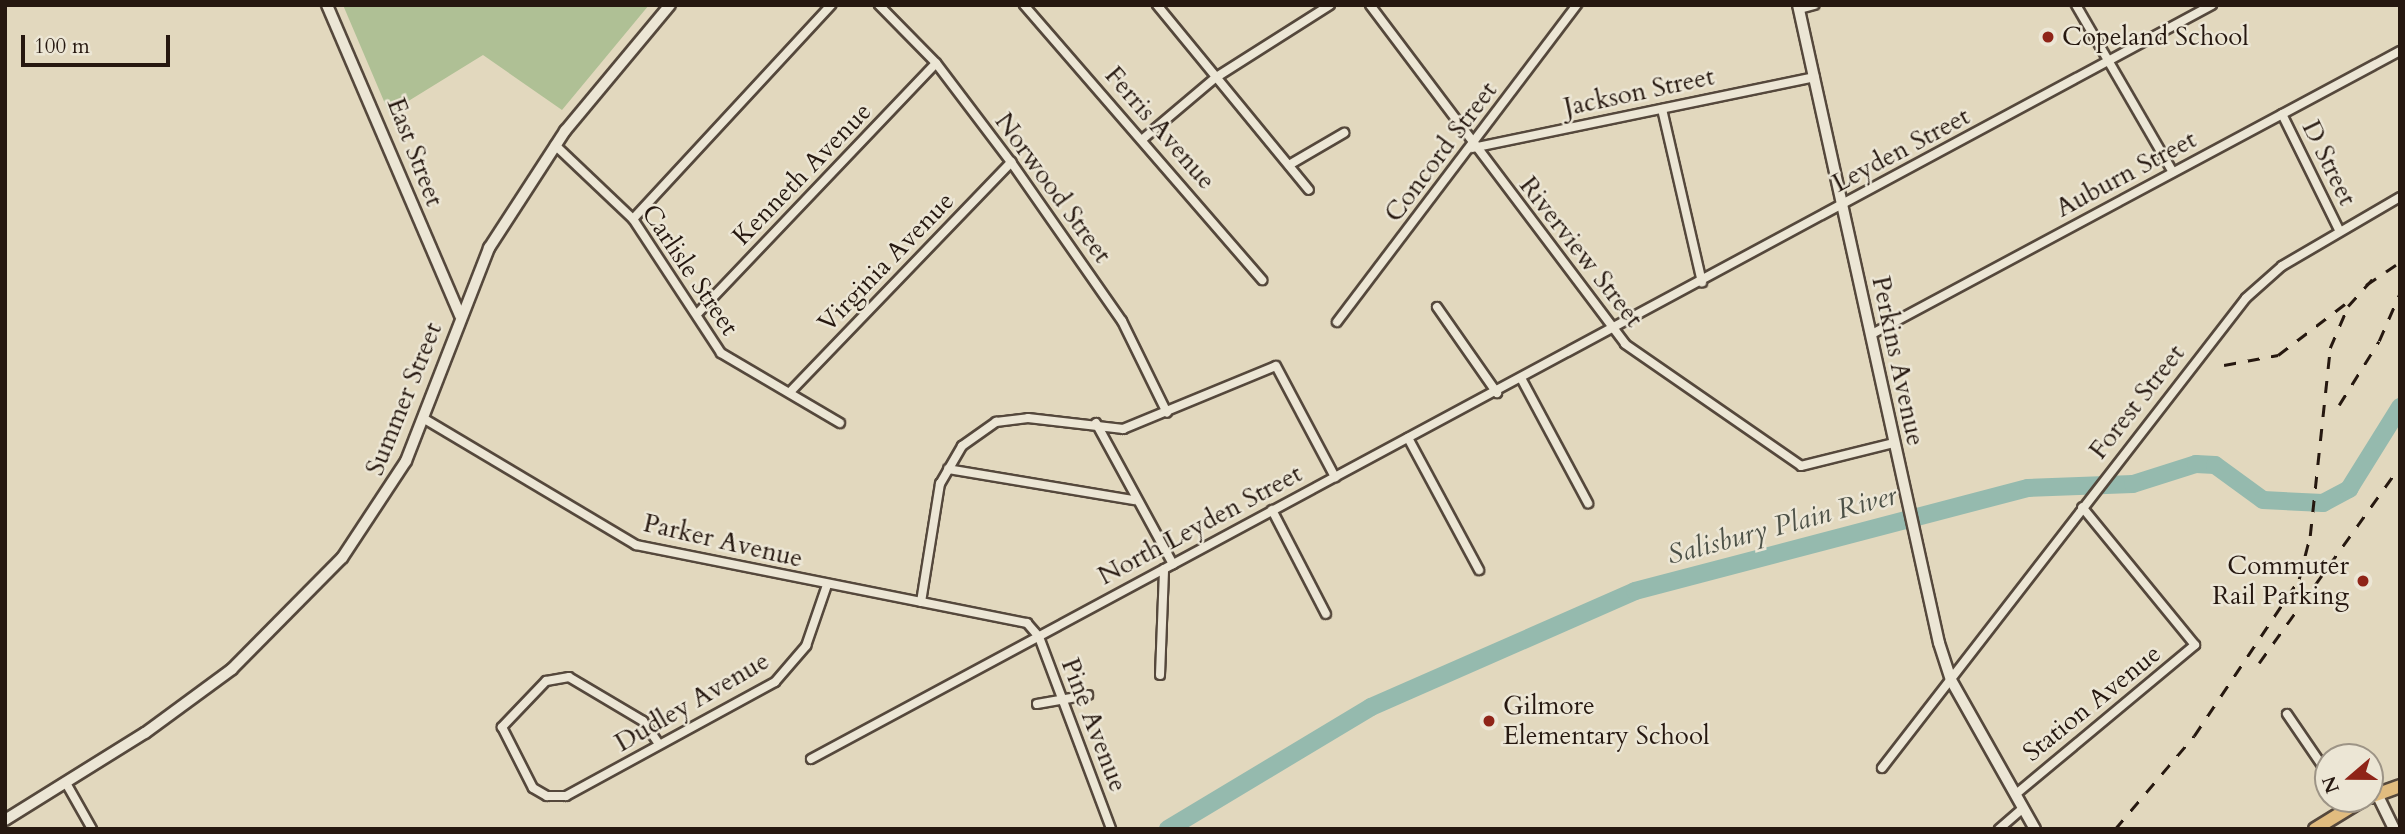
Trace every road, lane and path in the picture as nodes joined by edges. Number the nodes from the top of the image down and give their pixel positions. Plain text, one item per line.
1 (327, 5) edge
2 (670, 5) edge
3 (831, 5) edge
4 (879, 5) edge
5 (1024, 5) edge
6 (1157, 5) edge
7 (1330, 5) edge
8 (1370, 5) edge
9 (1814, 5) edge
10 (2076, 5) edge
11 (2212, 5) edge
12 (1572, 7) edge
13 (1799, 7) edge
14 (2400, 51) edge
15 (2108, 62) junction
16 (936, 63) junction
17 (1815, 77) junction
18 (1215, 78) junction
19 (1662, 108) junction
20 (2282, 114) junction
21 (1344, 133) dead end
22 (1144, 138) junction
23 (555, 145) junction
24 (1472, 148) junction
25 (1011, 162) junction
26 (1289, 165) junction
27 (2173, 173) junction
28 (1309, 190) dead end
29 (2400, 197) edge
30 (1844, 205) junction
31 (633, 219) junction
32 (2339, 230) junction
33 (1262, 280) dead end
34 (1702, 282) junction
35 (1437, 307) dead end
36 (698, 313) junction
37 (460, 316) junction
38 (1337, 322) dead end
39 (1611, 331) junction
40 (1872, 334) junction
41 (1522, 380) junction
42 (791, 391) junction
43 (1497, 393) junction
44 (1167, 413) junction
45 (423, 418) junction
46 (840, 422) dead end
47 (1096, 423) junction
48 (1408, 438) junction
49 (1893, 443) junction
50 (948, 469) junction
51 (1335, 477) junction
52 (1134, 500) junction
53 (1587, 503) dead end
54 (2082, 507) junction
55 (1272, 510) junction
56 (1173, 564) junction
57 (1164, 569) junction
58 (1479, 570) dead end
59 (827, 585) junction
60 (921, 602) junction
61 (1326, 614) dead end
62 (1038, 636) junction
63 (1160, 675) dead end
64 (1951, 680) junction
65 (1088, 695) dead end
66 (1062, 700) junction
67 (1037, 704) dead end
68 (2287, 714) dead end
69 (659, 744) junction
70 (2314, 754) edge
71 (811, 759) dead end
72 (1882, 768) dead end
73 (66, 783) junction
74 (2016, 794) junction
75 (2023, 808) junction
76 (2384, 812) edge
77 (2335, 813) edge
78 (5, 820) edge
79 (2032, 825) edge
80 (92, 829) edge
81 (1111, 829) edge
82 (1998, 829) edge
83 (2315, 829) edge
84 (2394, 829) edge

1 - 37 street, East Street
2 - 23 street, Summer Street
3 - 31 street
4 - 16 street, Norwood Street
5 - 22 street, Ferris Avenue
6 - 18 street
7 - 18 street
8 - 24 street, Riverview Street
9 - 13 street
10 - 15 street
11 - 15 street, Leyden Street
12 - 24 street, Concord Street
13 - 17 street, Perkins Avenue
14 - 20 street, Auburn Street
15 - 27 street
15 - 30 street, Leyden Street
16 - 25 street, Norwood Street
16 - 36 street, Kenneth Avenue
17 - 19 street, Jackson Street
17 - 30 street, Perkins Avenue
18 - 22 street
18 - 26 street
19 - 24 street, Jackson Street
19 - 34 street
20 - 27 street, Auburn Street
20 - 32 street, D Street
21 - 26 street
22 - 33 street, Ferris Avenue
23 - 31 street, Carlisle Street
23 - 37 street, Summer Street
24 - 38 street, Concord Street
24 - 39 street, Riverview Street
25 - 42 street, Virginia Avenue
25 - 44 street, Norwood Street
26 - 28 street
27 - 40 street, Auburn Street
29 - 32 street, Forest Street
30 - 34 street, Leyden Street
30 - 40 street, Perkins Avenue
31 - 36 street, Carlisle Street
32 - 54 street, Forest Street
34 - 39 street, Leyden Street
35 - 43 street
36 - 42 street, Carlisle Street
37 - 45 street, Summer Street
39 - 41 street, North Leyden Street
39 - 49 street, Riverview Street
40 - 49 street, Perkins Avenue
41 - 43 street, North Leyden Street
41 - 53 street
42 - 46 street, Carlisle Street
43 - 48 street, North Leyden Street
44 - 47 street
44 - 51 street
45 - 59 street, Parker Avenue
45 - 73 street, Summer Street
47 - 50 street
47 - 52 street
48 - 51 street, North Leyden Street
48 - 58 street
49 - 64 street, Perkins Avenue
50 - 52 street
50 - 60 street
51 - 55 street, North Leyden Street
52 - 56 street
54 - 64 street, Forest Street
54 - 74 street, Station Avenue
55 - 56 street, North Leyden Street
55 - 61 street
56 - 57 street, North Leyden Street
57 - 62 street, North Leyden Street
57 - 63 street
59 - 60 street, Parker Avenue
59 - 69 street, Dudley Avenue
60 - 62 street, Parker Avenue
62 - 66 street, Pine Avenue
62 - 71 street, North Leyden Street
64 - 72 street, Forest Street
64 - 74 street, Perkins Avenue
65 - 66 street
66 - 67 street
66 - 81 street, Pine Avenue
68 - 70 street
69 - 69 street, Dudley Avenue
73 - 78 street, Summer Street
73 - 80 street
74 - 75 street, Perkins Avenue
75 - 79 street, Perkins Avenue
75 - 82 street
76 - 84 main road
77 - 83 main road

